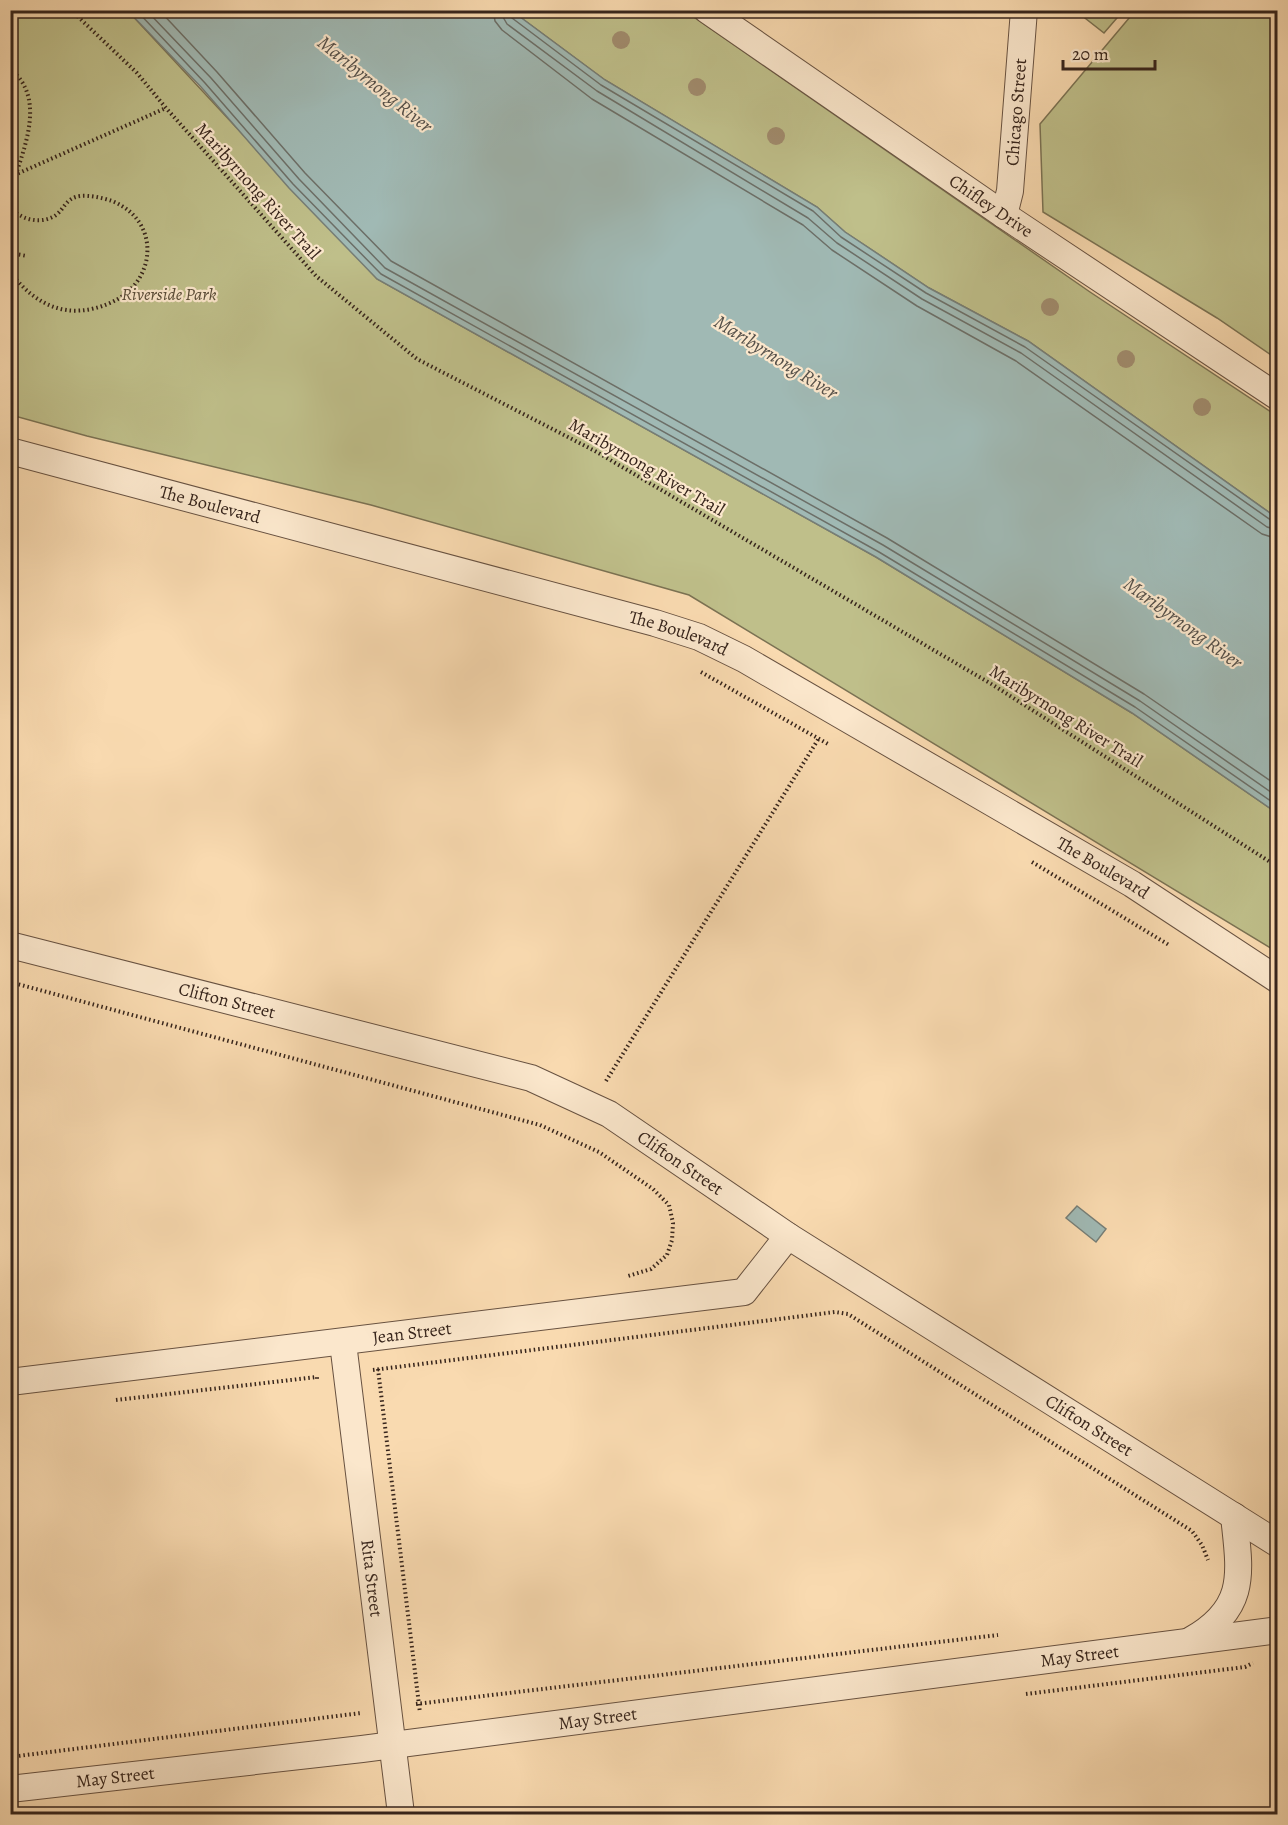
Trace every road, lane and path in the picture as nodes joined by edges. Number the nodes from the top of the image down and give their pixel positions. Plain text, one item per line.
1 (71, 10) edge
2 (707, 10) edge
3 (1024, 10) edge
4 (10, 69) edge
5 (166, 108) junction
6 (16, 175) junction
7 (10, 177) edge
8 (10, 207) edge
9 (1004, 215) junction
10 (10, 253) edge
11 (27, 256) dead end
12 (10, 272) edge
13 (1278, 397) edge
14 (10, 452) edge
15 (697, 670) dead end
16 (819, 738) junction
17 (829, 744) dead end
18 (1026, 858) dead end
19 (1278, 867) edge
20 (10, 945) edge
21 (1172, 947) dead end
22 (1278, 980) edge
23 (10, 982) edge
24 (601, 1089) dead end
25 (788, 1236) junction
26 (626, 1276) dead end
27 (343, 1343) junction
28 (346, 1373) junction
29 (316, 1377) junction
30 (10, 1382) edge
31 (318, 1389) dead end
32 (105, 1401) dead end
33 (1234, 1516) junction
34 (1278, 1544) edge
35 (1209, 1564) dead end
36 (1278, 1630) edge
37 (1001, 1635) dead end
38 (1186, 1643) junction
39 (357, 1702) dead end
40 (388, 1708) junction
41 (358, 1714) junction
42 (392, 1744) junction
43 (10, 1756) edge
44 (10, 1789) edge
45 (401, 1815) edge

1 - 5 path, Maribyrnong River Trail
2 - 9 street, Chifley Drive
3 - 9 street, Chicago Street
4 - 6 path
5 - 6 path
5 - 19 path, Maribyrnong River Trail
6 - 7 path
8 - 12 path
9 - 13 street, Chifley Drive
10 - 11 path
14 - 22 street, The Boulevard
15 - 16 path
16 - 17 path
16 - 24 path
18 - 21 path
20 - 25 street, Clifton Street
23 - 26 path
25 - 27 street, Jean Street
25 - 33 street, Clifton Street
27 - 28 street, Rita Street
27 - 30 street, Jean Street
28 - 29 path
28 - 35 path
28 - 40 street, Rita Street
29 - 31 path
29 - 32 path
33 - 34 street, Clifton Street
33 - 38 street, May Street
36 - 38 street, May Street
37 - 40 path
38 - 42 street, May Street
39 - 41 path
40 - 41 path
40 - 42 street, Rita Street
41 - 43 path
42 - 44 street, May Street
42 - 45 street, Rita Street

